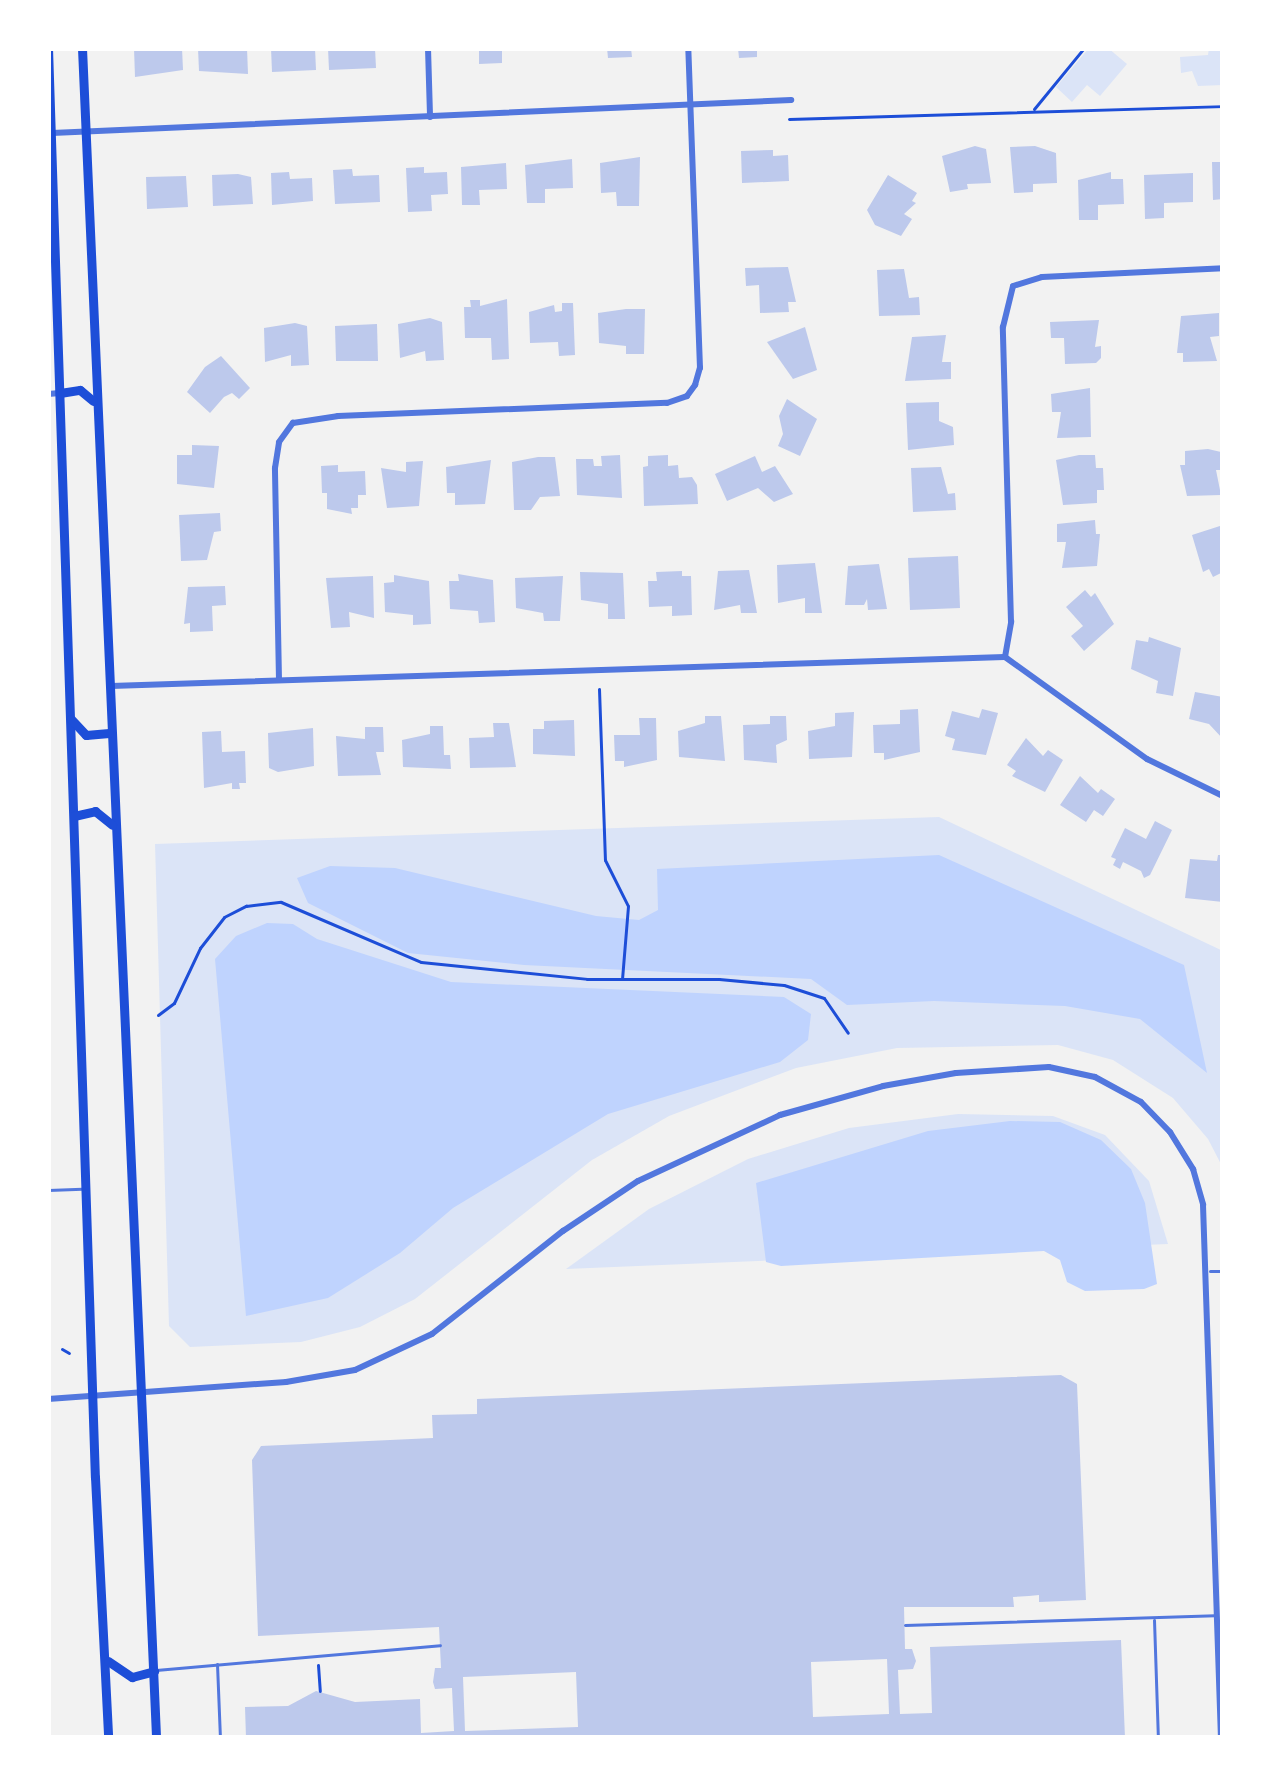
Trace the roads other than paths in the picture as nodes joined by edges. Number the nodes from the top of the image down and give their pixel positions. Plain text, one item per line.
1 (48, 48) edge
2 (82, 48) edge
3 (428, 48) edge
4 (688, 48) edge
5 (791, 100) dead end
6 (690, 104) junction
7 (430, 117) junction
8 (84, 131) junction
9 (50, 133) edge
10 (1223, 268) edge
11 (54, 394) edge
12 (93, 401) junction
13 (1005, 658) junction
14 (279, 680) junction
15 (107, 686) junction
16 (71, 719) junction
17 (109, 733) junction
18 (1223, 796) edge
19 (74, 816) junction
20 (114, 830) junction
21 (85, 1189) junction
22 (48, 1190) edge
23 (1223, 1270) edge
24 (1208, 1271) junction
25 (142, 1390) junction
26 (92, 1396) junction
27 (48, 1399) edge
28 (1219, 1553) edge
29 (1218, 1615) junction
30 (1154, 1616) junction
31 (904, 1625) dead end
32 (440, 1645) dead end
33 (106, 1656) junction
34 (217, 1664) junction
35 (154, 1671) junction
36 (108, 1738) edge
37 (156, 1738) edge
38 (220, 1738) edge
39 (1158, 1738) edge
40 (1221, 1738) edge

1 - 9 main road
2 - 8 main road
3 - 7 street
4 - 6 street
5 - 6 street
6 - 7 street
6 - 14 street
7 - 8 street
8 - 9 street
8 - 12 main road
9 - 11 main road
10 - 13 street
11 - 12 main road
11 - 16 main road
12 - 15 main road
13 - 14 street
13 - 18 street
14 - 15 street
15 - 17 main road
16 - 17 main road
16 - 19 main road
17 - 20 main road
19 - 20 main road
19 - 21 main road
20 - 25 main road
21 - 22 lane
21 - 26 main road
23 - 24 lane
24 - 25 street
24 - 28 street
25 - 26 street
25 - 35 main road
26 - 27 street
26 - 33 main road
28 - 29 street
29 - 30 lane
29 - 40 street
30 - 31 lane
30 - 39 lane
32 - 34 lane
33 - 35 main road
33 - 36 main road
34 - 35 lane
34 - 38 lane
35 - 37 main road

